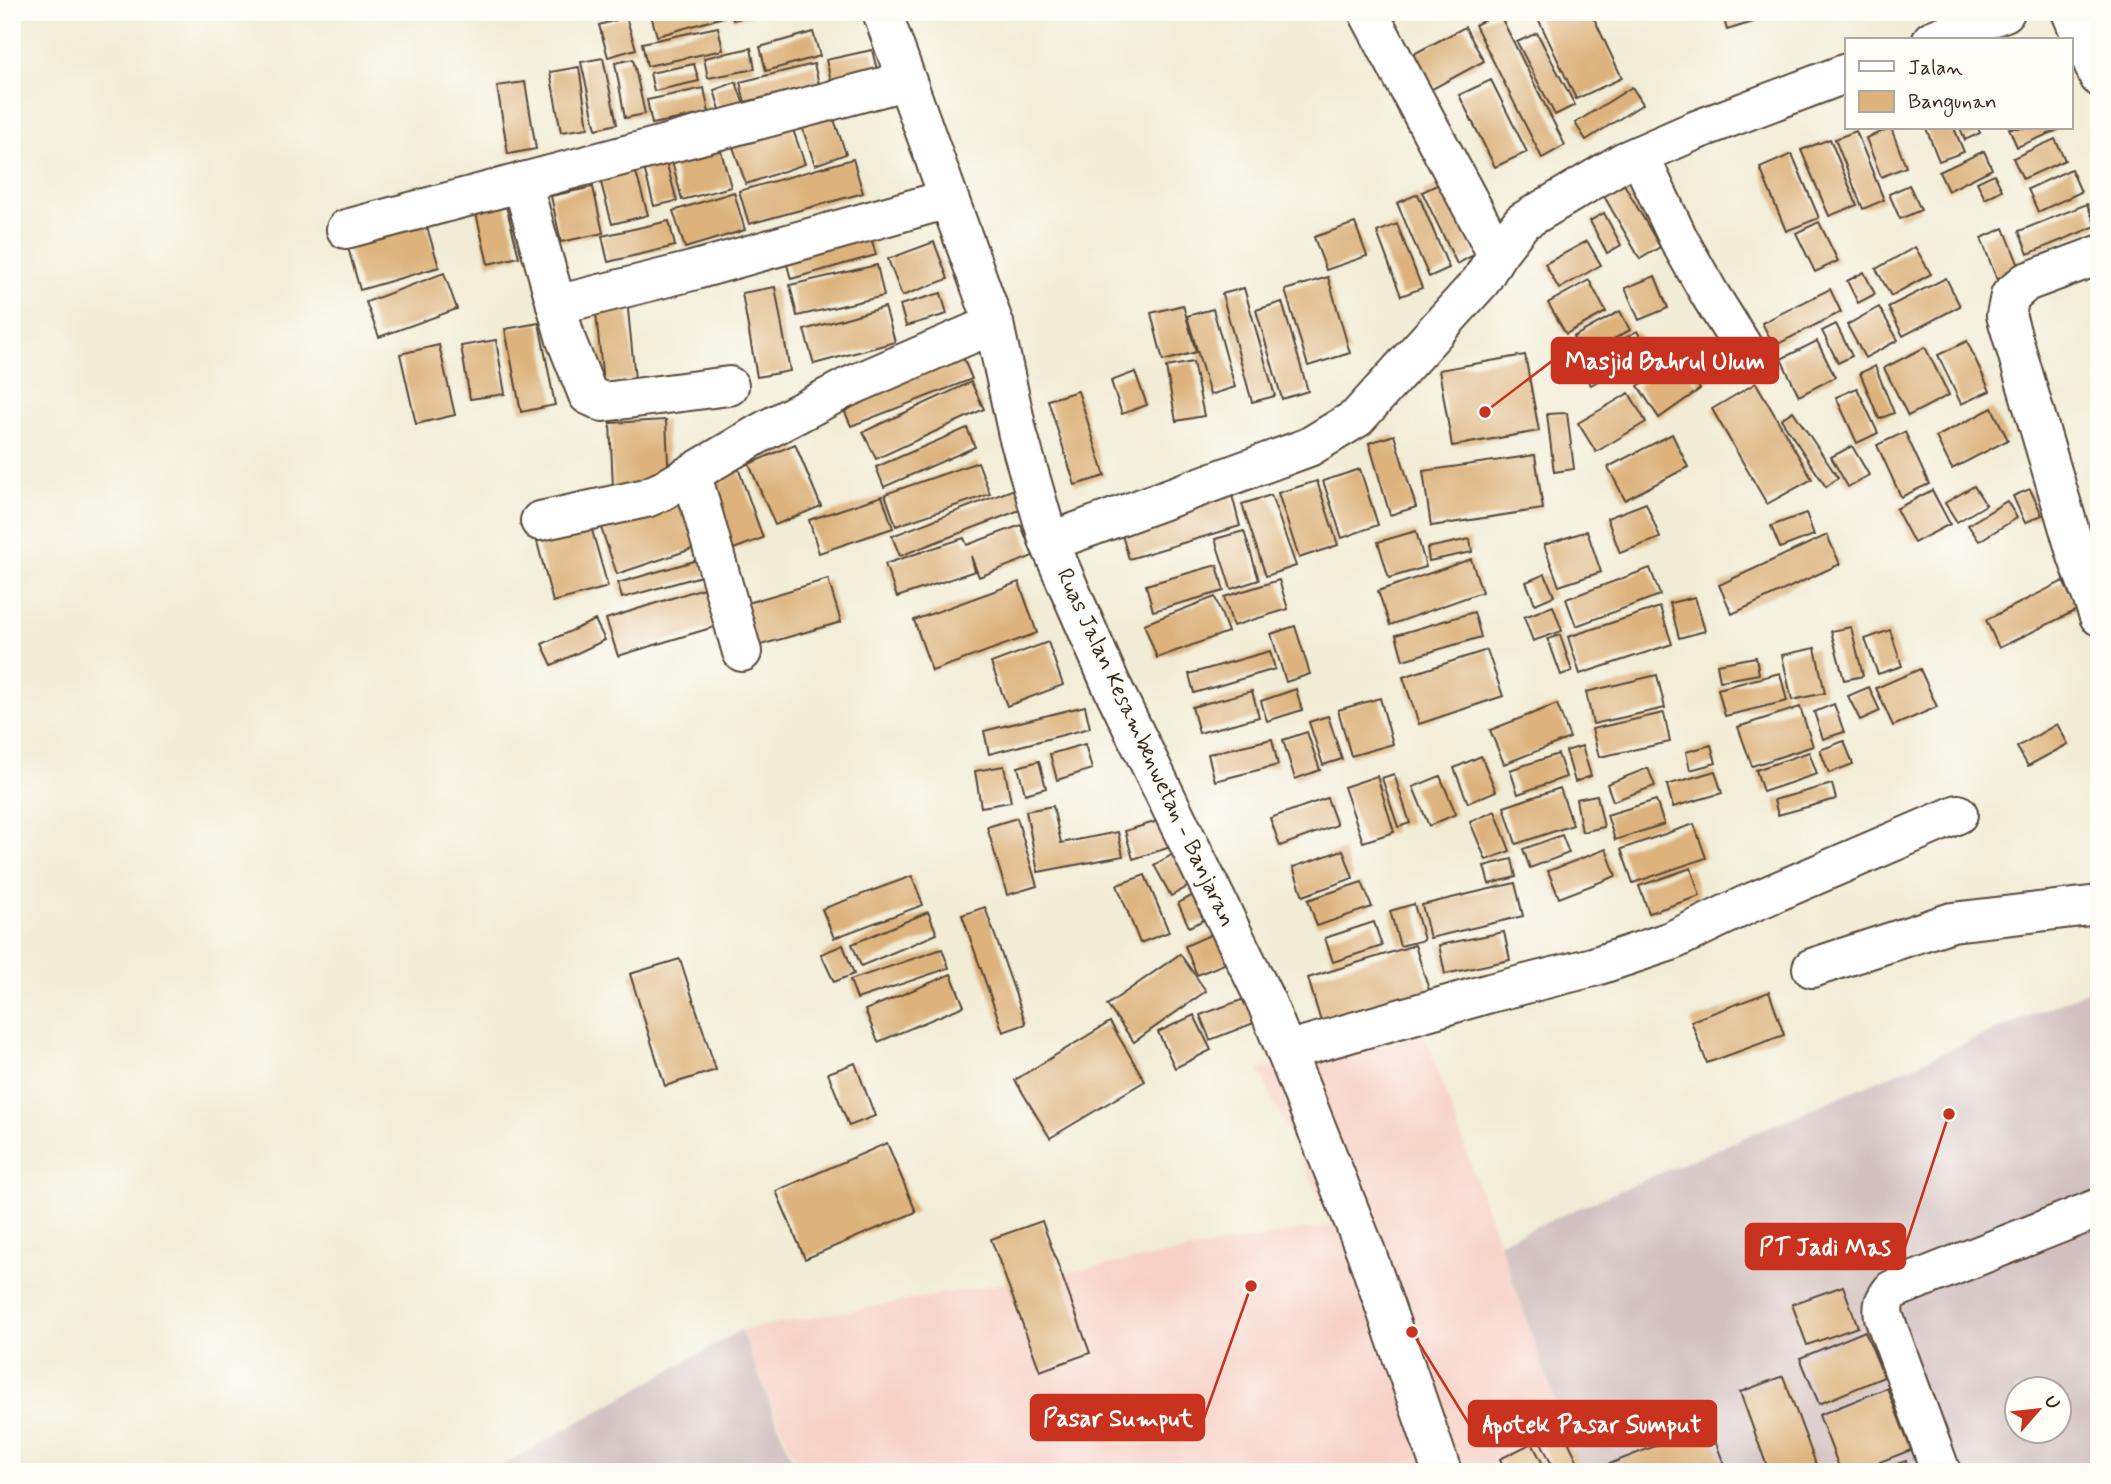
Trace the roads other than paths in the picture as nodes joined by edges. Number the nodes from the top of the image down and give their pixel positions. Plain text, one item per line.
1 (882, 12) edge
2 (1368, 12) edge
3 (2005, 12) edge
4 (2071, 12) edge
5 (1936, 38) edge
6 (1845, 74) edge
7 (2099, 77) edge
8 (905, 81) junction
9 (1639, 155) junction
10 (522, 182) junction
11 (948, 199) junction
12 (346, 229) dead end
13 (1497, 254) junction
14 (2099, 255) edge
15 (556, 305) junction
16 (994, 324) junction
17 (1744, 349) dead end
18 (729, 386) dead end
19 (692, 475) junction
20 (540, 521) dead end
21 (1049, 542) junction
22 (2099, 616) edge
23 (742, 652) dead end
24 (1958, 814) dead end
25 (2099, 905) edge
26 (1812, 968) dead end
27 (1286, 1051) junction
28 (2099, 1208) edge
29 (1442, 1472) edge
30 (1941, 1472) edge

1 - 8 street, Ruas Jalan Kesambenwetan - Banjaran
2 - 13 street
3 - 5 street
4 - 7 street
6 - 9 street
8 - 10 street
8 - 11 street, Ruas Jalan Kesambenwetan - Banjaran
9 - 13 street
9 - 17 street
10 - 12 street
10 - 15 street
11 - 15 street
11 - 16 street, Ruas Jalan Kesambenwetan - Banjaran
13 - 21 street
14 - 22 street
15 - 18 street
16 - 19 street
16 - 21 street, Ruas Jalan Kesambenwetan - Banjaran
19 - 20 street
19 - 23 street
21 - 27 street, Ruas Jalan Kesambenwetan - Banjaran
24 - 27 street
25 - 26 street
27 - 29 street, Ruas Jalan Kesambenwetan - Banjaran
28 - 30 street

